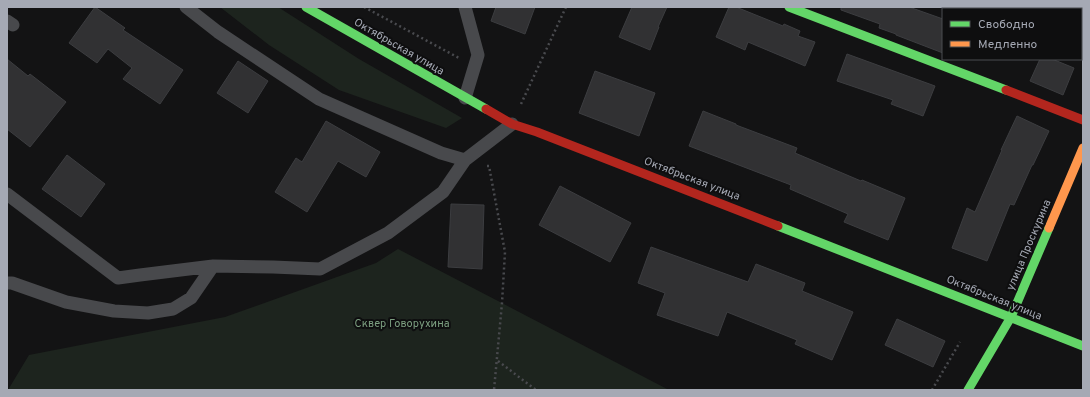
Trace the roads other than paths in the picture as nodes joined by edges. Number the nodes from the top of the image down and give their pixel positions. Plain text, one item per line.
1 (186, 7) edge
2 (306, 7) edge
3 (465, 7) edge
4 (789, 7) edge
5 (465, 98) junction
6 (1083, 120) edge
7 (512, 124) junction
8 (1083, 148) edge
9 (465, 160) junction
10 (7, 194) edge
11 (213, 266) junction
12 (7, 283) edge
13 (1011, 317) junction
14 (1083, 346) edge
15 (968, 390) edge

1 - 9 lane
2 - 5 street, Октябрьская улица
3 - 5 lane
4 - 6 street
5 - 7 street, Октябрьская улица
7 - 9 lane
7 - 13 street, Октябрьская улица
8 - 13 street, улица Проскурина
9 - 11 lane
10 - 11 lane
11 - 12 lane
13 - 14 street, Октябрьская улица
13 - 15 street, улица Проскурина

